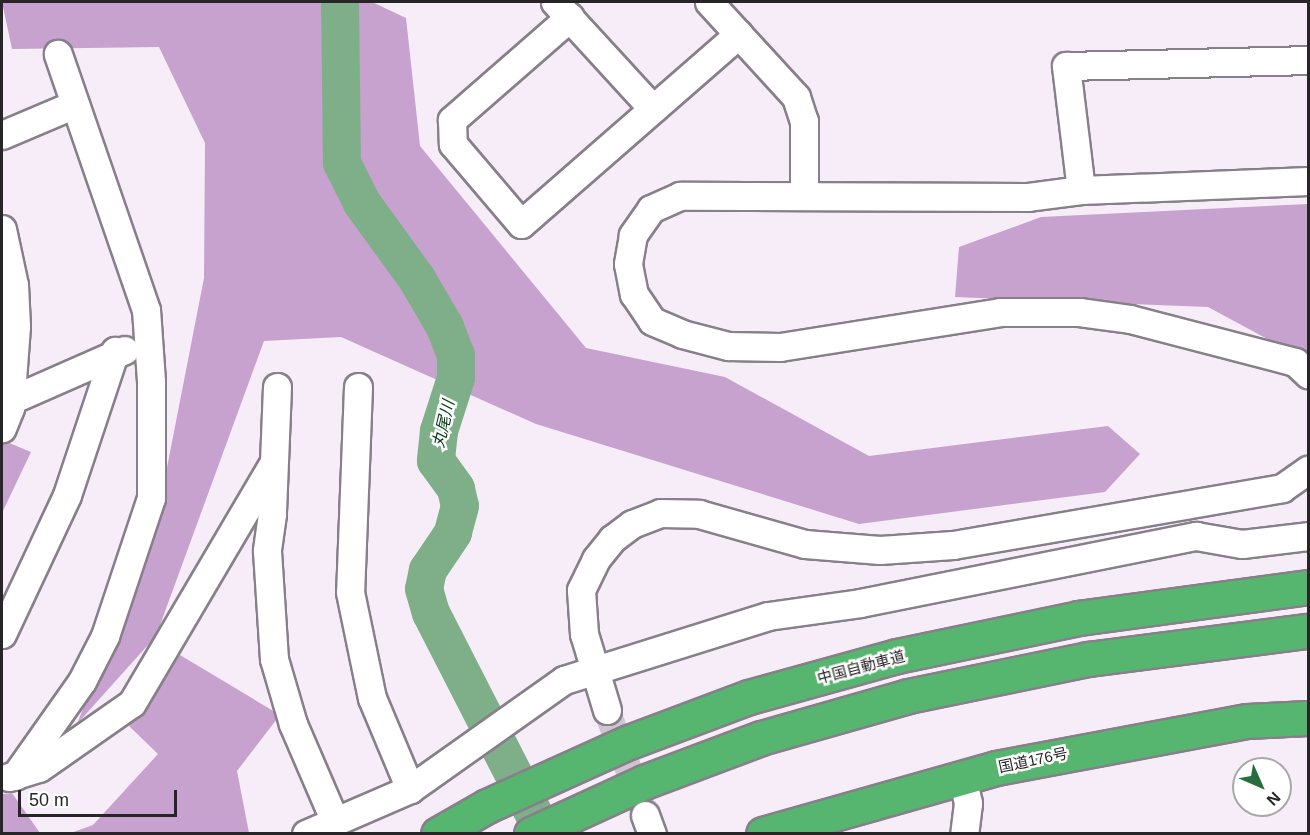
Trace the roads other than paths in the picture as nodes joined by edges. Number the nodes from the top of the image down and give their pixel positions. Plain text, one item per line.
1 (709, 2) edge
2 (563, 9) edge
3 (739, 34) junction
4 (58, 54) dead end
5 (1308, 60) edge
6 (75, 104) junction
7 (653, 109) junction
8 (2, 135) edge
9 (1308, 181) edge
10 (1081, 190) junction
11 (804, 195) junction
12 (2, 229) edge
13 (149, 346) junction
14 (115, 351) junction
15 (1308, 374) edge
16 (277, 387) dead end
17 (358, 387) dead end
18 (11, 400) junction
19 (2, 428) edge
20 (274, 462) junction
21 (1308, 470) edge
22 (1308, 536) edge
23 (1308, 587) edge
24 (1308, 631) edge
25 (2, 634) edge
26 (593, 670) junction
27 (607, 710) tunnel mouth
28 (1308, 718) edge
29 (8, 777) edge
30 (962, 777) junction
31 (410, 789) junction
32 (334, 819) junction
33 (306, 834) edge
34 (438, 834) edge
35 (531, 834) edge
36 (763, 834) edge
37 (964, 834) edge

1 - 3 street
2 - 7 street
2 - 7 street
3 - 7 street
3 - 11 street
4 - 6 street
5 - 10 street
6 - 8 street
6 - 13 street
9 - 10 street
10 - 11 street
11 - 15 street
12 - 18 street
13 - 14 street
13 - 29 street
14 - 18 street
14 - 25 street
16 - 20 street
17 - 31 street
18 - 19 street
20 - 29 street
20 - 32 street
21 - 26 street
22 - 26 street
23 - 34 highway, 中国自動車道
24 - 35 highway
26 - 27 street
26 - 31 street
28 - 30 highway, 国道176号
30 - 36 highway, 国道176号
30 - 37 street
31 - 32 street
32 - 33 street

